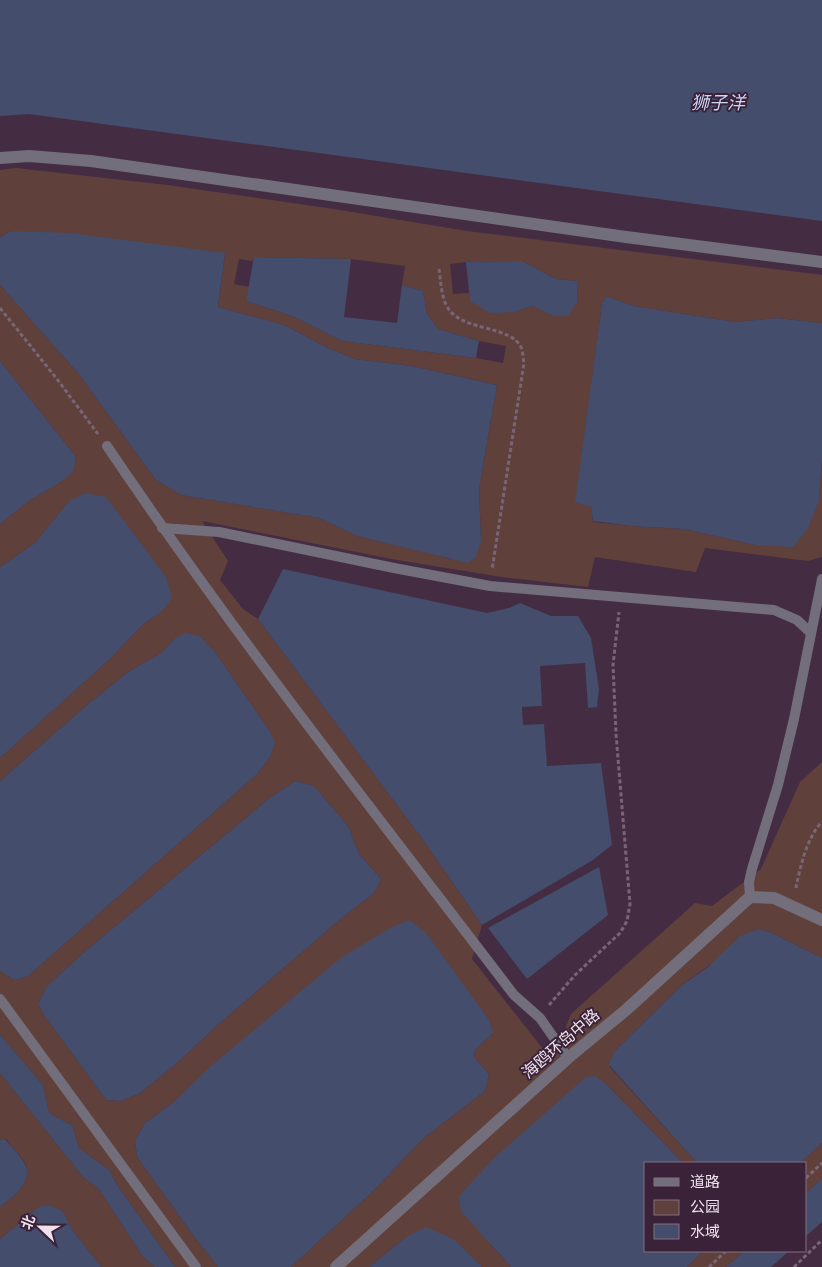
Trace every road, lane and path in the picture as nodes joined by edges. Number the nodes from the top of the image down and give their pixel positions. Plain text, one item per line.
1 (0, 158) edge
2 (822, 262) edge
3 (439, 270) dead end
4 (0, 308) edge
5 (107, 446) joint
6 (162, 528) junction
7 (822, 580) edge
8 (490, 586) junction
9 (622, 598) junction
10 (812, 633) junction
11 (822, 822) edge
12 (750, 897) junction
13 (792, 906) junction
14 (822, 920) edge
15 (0, 999) edge
16 (540, 1018) junction
17 (568, 1058) junction
18 (822, 1163) edge
19 (807, 1177) edge
20 (822, 1240) edge
21 (725, 1252) edge
22 (196, 1267) edge
23 (336, 1267) edge
24 (709, 1267) edge
25 (794, 1267) edge

1 - 2 street
3 - 8 path
4 - 5 path
5 - 6 lane
6 - 8 lane
6 - 16 lane
7 - 10 lane
8 - 9 lane
9 - 10 lane
9 - 16 path
10 - 12 lane
11 - 13 path
12 - 13 street
12 - 17 street, 海鸥环岛中路
13 - 14 street
15 - 22 lane
16 - 17 lane
17 - 23 street, 海鸥环岛中路
18 - 19 path
20 - 25 path
21 - 24 path

